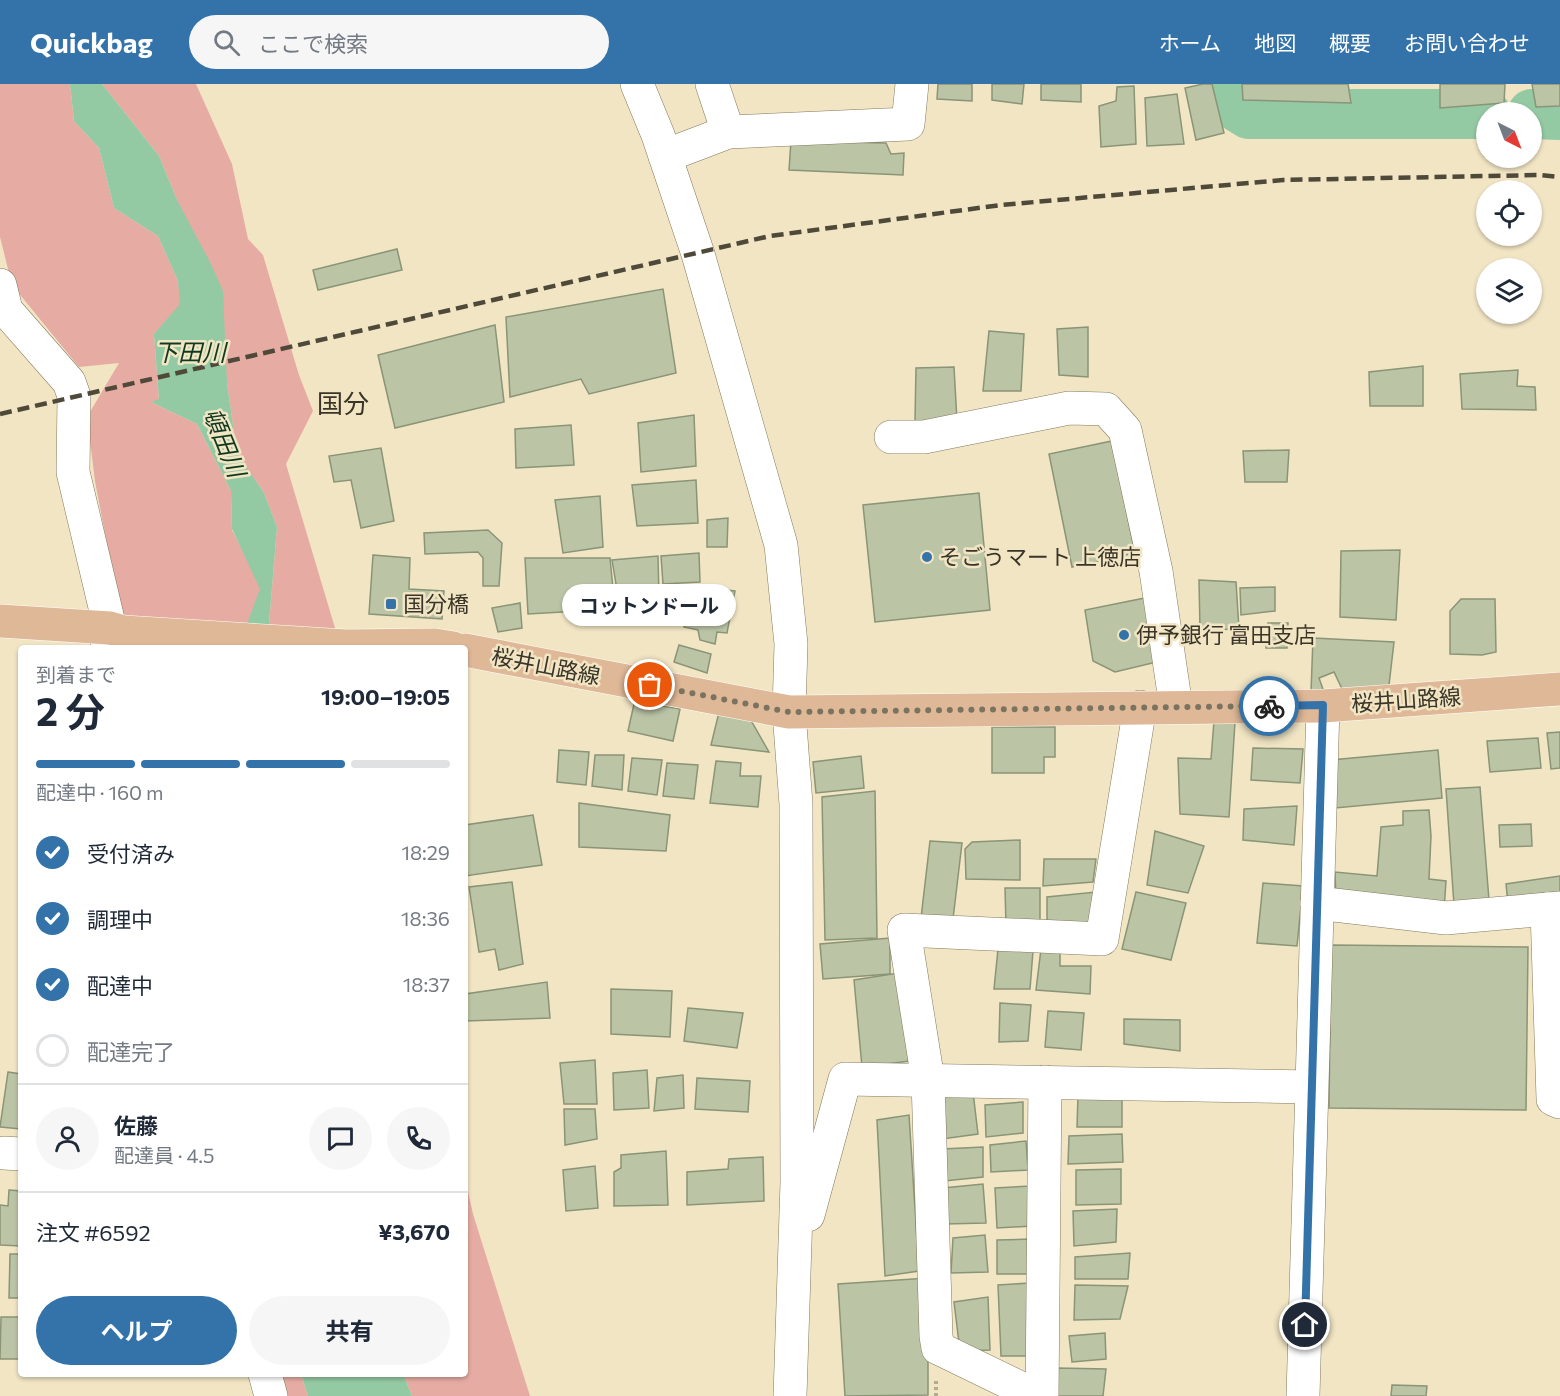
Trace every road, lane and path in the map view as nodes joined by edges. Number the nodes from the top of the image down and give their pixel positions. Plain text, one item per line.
1 (637, 84) edge
2 (712, 84) edge
3 (912, 84) edge
4 (728, 132) junction
5 (665, 156) junction
6 (0, 285) edge
7 (891, 437) dead end
8 (0, 621) edge
9 (114, 636) edge
10 (323, 645) edge
11 (468, 651) edge
12 (1560, 689) edge
13 (1323, 705) junction
14 (1140, 707) junction
15 (1176, 707) junction
16 (789, 712) junction
17 (1317, 903) junction
18 (1554, 909) edge
19 (928, 1080) junction
20 (1045, 1082) junction
21 (1311, 1087) junction
22 (1560, 1102) edge
23 (795, 1264) junction
24 (266, 1377) edge
25 (271, 1396) edge
26 (790, 1396) edge
27 (1037, 1396) edge
28 (1042, 1396) edge
29 (1303, 1396) edge

1 - 5 street
2 - 4 street
3 - 4 street
4 - 5 street
5 - 16 street
6 - 9 street
7 - 15 street
8 - 9 main road
9 - 10 main road
11 - 16 main road, 桜井山路線
12 - 13 main road, 桜井山路線
13 - 15 main road, 桜井山路線
13 - 17 street
14 - 15 main road, 桜井山路線
14 - 16 main road, 桜井山路線
14 - 19 street
16 - 23 street
17 - 18 street
17 - 21 street
18 - 22 street
19 - 20 street
19 - 23 street
19 - 27 street
20 - 21 street
20 - 28 street
21 - 29 street
23 - 26 street
24 - 25 street

